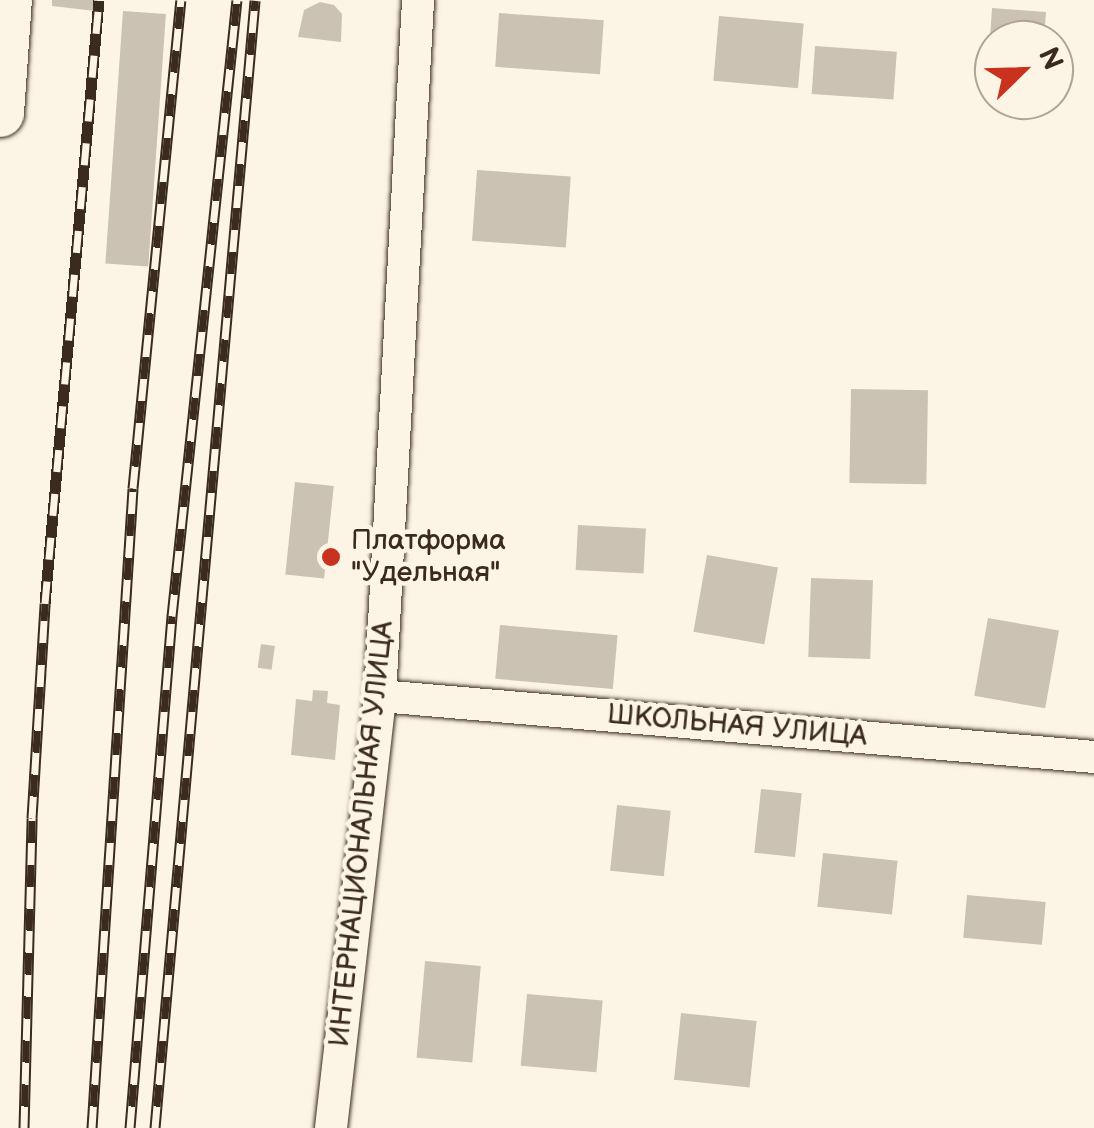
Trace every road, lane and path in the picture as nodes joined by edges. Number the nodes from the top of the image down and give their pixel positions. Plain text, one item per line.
1 (8, 0) edge
2 (418, 0) edge
3 (0, 113) edge
4 (380, 696) junction
5 (1094, 757) edge
6 (331, 1128) edge

1 - 3 main road
2 - 4 street, ИНТЕРНАЦИОНАЛЬНАЯ УЛИЦА
4 - 5 street, ШКОЛЬНАЯ УЛИЦА
4 - 6 street, ИНТЕРНАЦИОНАЛЬНАЯ УЛИЦА

